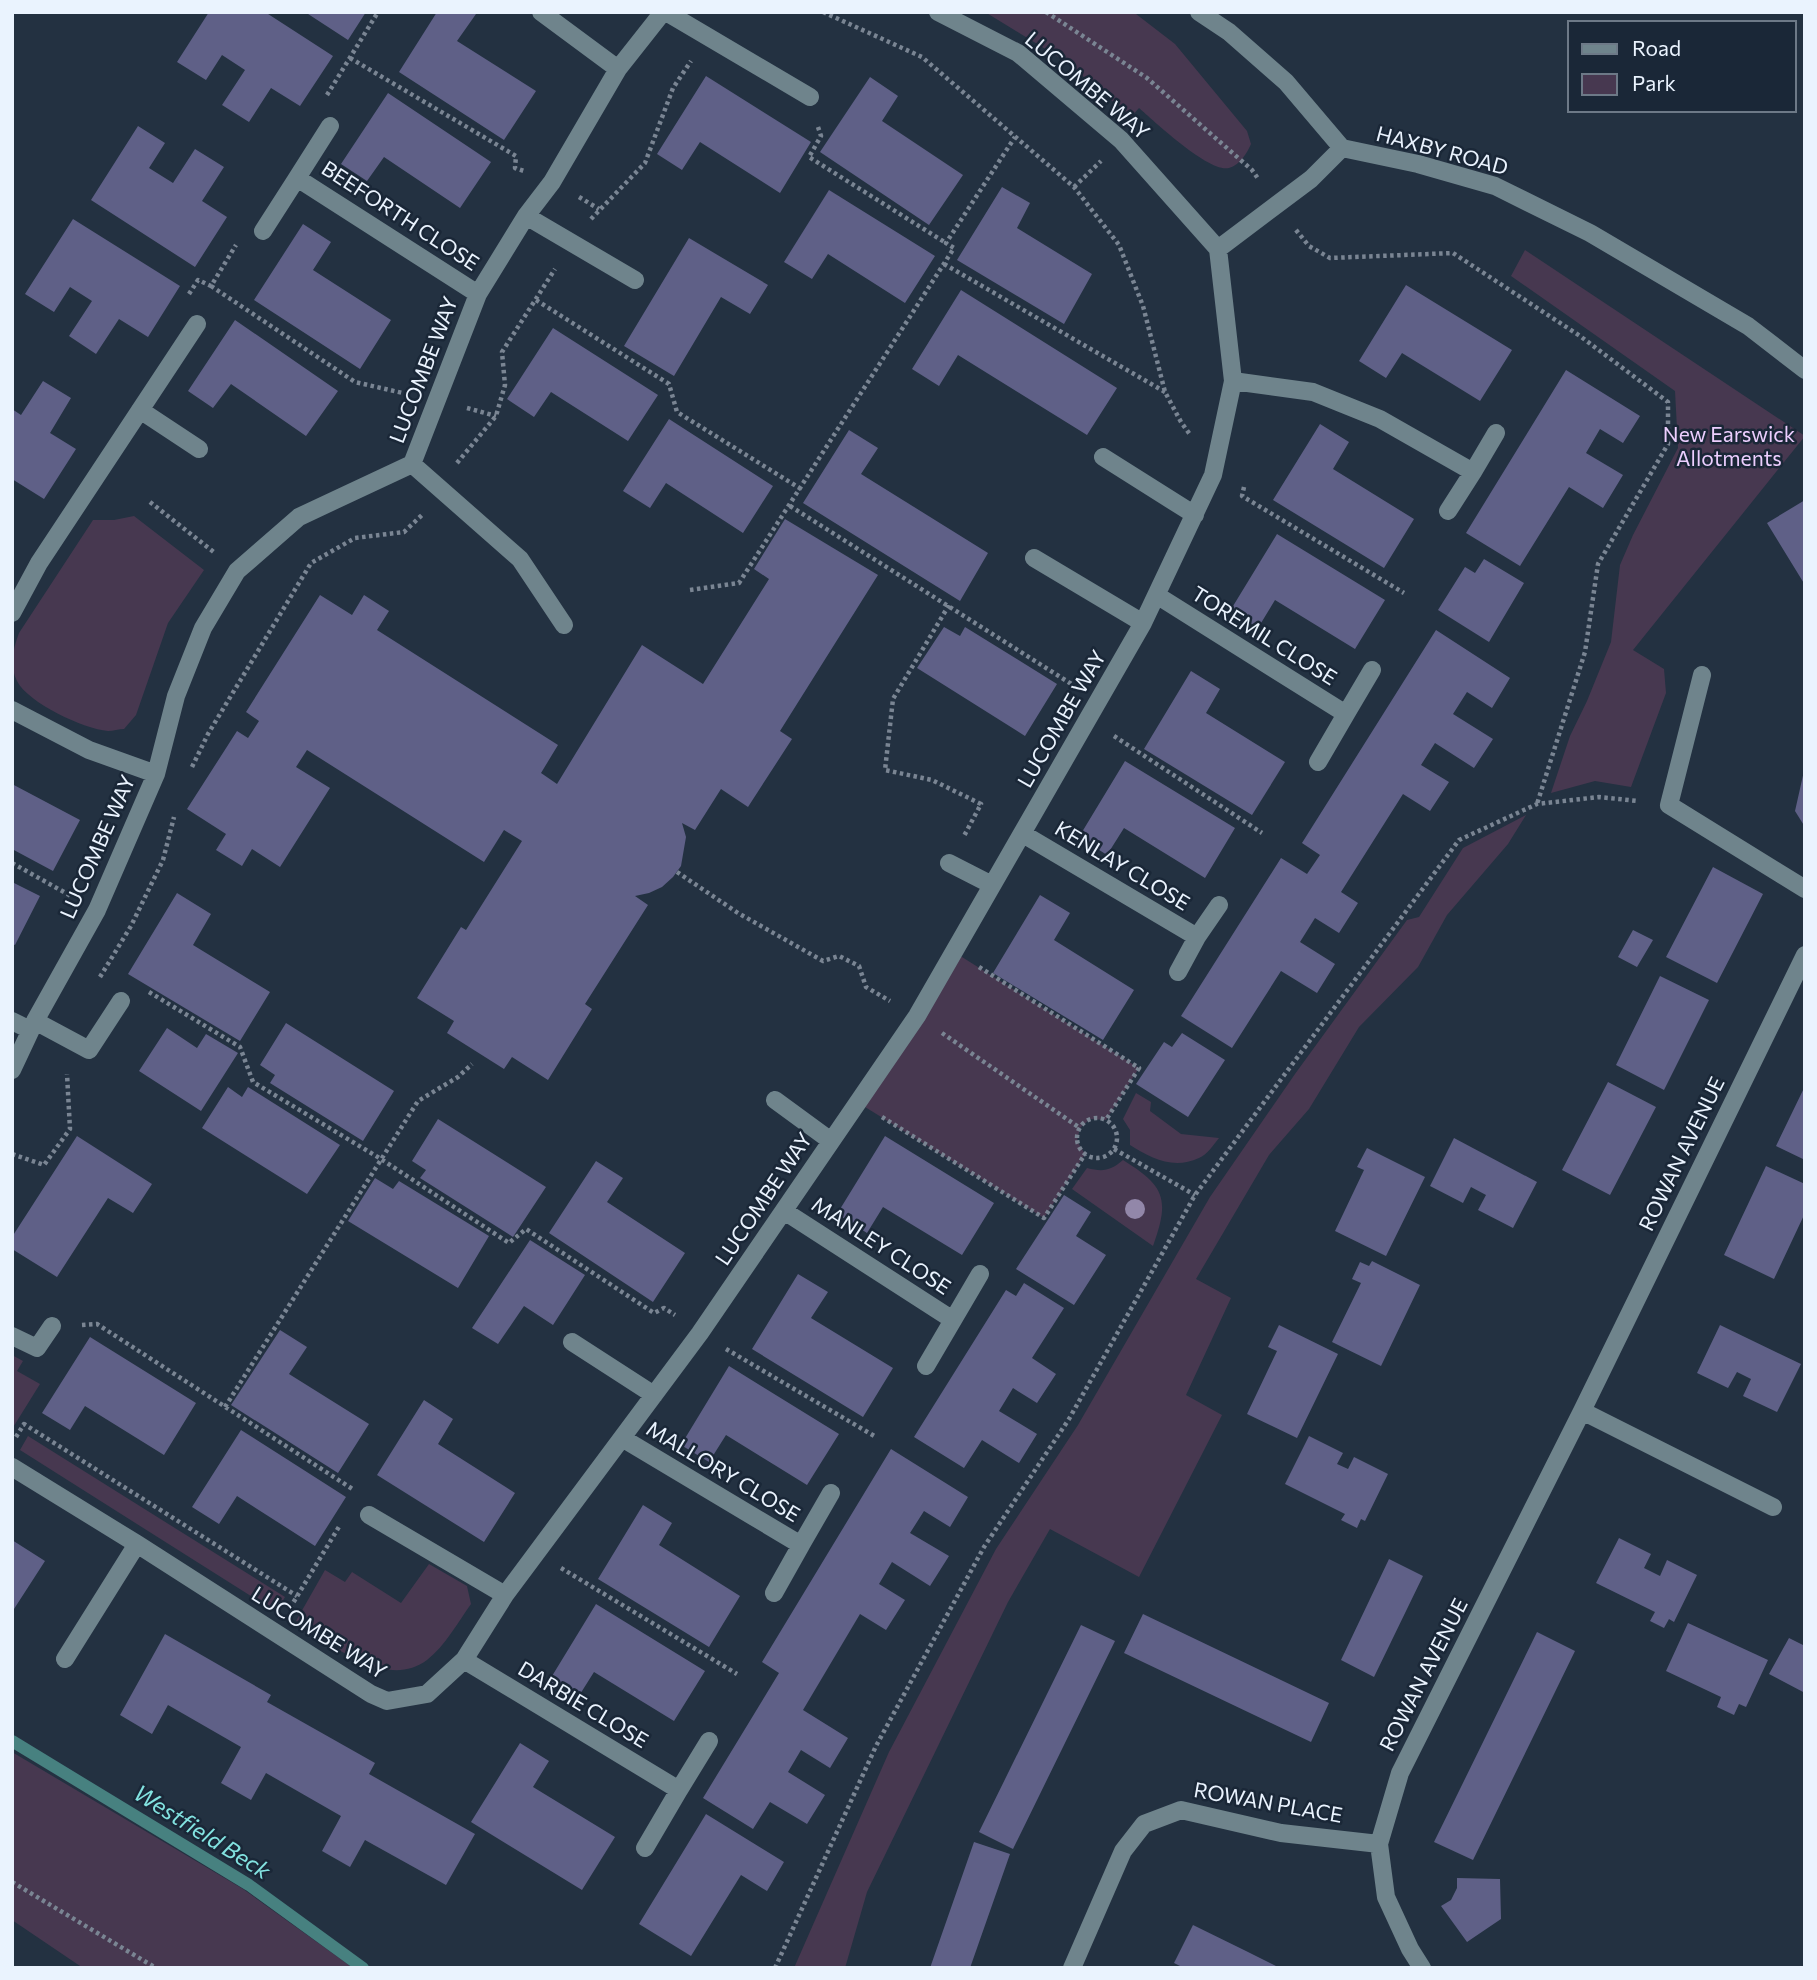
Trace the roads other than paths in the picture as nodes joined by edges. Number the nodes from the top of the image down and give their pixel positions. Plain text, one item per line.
1 (541, 12) edge
2 (665, 12) edge
3 (938, 12) edge
4 (1199, 12) edge
5 (618, 69) junction
6 (810, 97) road end
7 (330, 126) road end
8 (1342, 148) junction
9 (297, 177) junction
10 (526, 216) junction
11 (263, 231) road end
12 (1218, 249) junction
13 (635, 280) dead end
14 (478, 294) junction
15 (197, 324) dead end
16 (1805, 370) edge
17 (1233, 381) junction
18 (140, 410) junction
19 (1496, 433) dead end
20 (199, 449) dead end
21 (1103, 457) dead end
22 (412, 464) junction
23 (1473, 472) junction
24 (1448, 511) dead end
25 (1195, 515) junction
26 (1034, 558) dead end
27 (1158, 596) junction
28 (12, 613) edge
29 (1143, 623) junction
30 (564, 625) dead end
31 (1372, 670) dead end
32 (1702, 675) dead end
33 (12, 710) edge
34 (1346, 714) junction
35 (1318, 761) dead end
36 (156, 774) junction
37 (1023, 834) junction
38 (949, 863) road end
39 (992, 885) junction
40 (1805, 889) edge
41 (1219, 905) dead end
42 (1198, 937) junction
43 (1805, 955) edge
44 (1178, 972) dead end
45 (121, 1001) dead end
46 (12, 1021) edge
47 (33, 1026) junction
48 (12, 1070) edge
49 (775, 1100) dead end
50 (831, 1141) junction
51 (784, 1211) junction
52 (979, 1274) dead end
53 (953, 1320) junction
54 (52, 1326) road end
55 (12, 1336) edge
56 (572, 1342) dead end
57 (926, 1366) dead end
58 (654, 1395) junction
59 (1581, 1411) junction
60 (622, 1438) junction
61 (12, 1467) edge
62 (831, 1493) dead end
63 (1773, 1507) dead end
64 (369, 1515) dead end
65 (137, 1544) junction
66 (801, 1545) junction
67 (774, 1592) dead end
68 (505, 1595) junction
69 (65, 1659) dead end
70 (464, 1660) junction
71 (709, 1741) dead end
72 (679, 1790) junction
73 (1379, 1844) junction
74 (645, 1848) dead end
75 (1072, 1968) edge
76 (1422, 1968) edge

1 - 5 street
2 - 5 street, LUCOMBE WAY
2 - 6 street
3 - 12 street, LUCOMBE WAY
4 - 8 street
5 - 10 street, LUCOMBE WAY
7 - 9 street, BEEFORTH CLOSE
8 - 12 street
8 - 16 street, HAXBY ROAD
9 - 11 street, BEEFORTH CLOSE
9 - 14 street, BEEFORTH CLOSE
10 - 13 street
10 - 14 street, LUCOMBE WAY
12 - 17 street, LUCOMBE WAY
14 - 22 street, LUCOMBE WAY
15 - 18 street
17 - 23 street
17 - 25 street, LUCOMBE WAY
18 - 20 street
18 - 28 street
19 - 23 street
21 - 25 street
22 - 30 street
22 - 36 street, LUCOMBE WAY
23 - 24 street
25 - 27 street, LUCOMBE WAY
26 - 29 street
27 - 29 street, LUCOMBE WAY
27 - 34 street, TOREMIL CLOSE
29 - 37 street, LUCOMBE WAY
31 - 34 street, TOREMIL CLOSE
32 - 40 street
33 - 36 street
34 - 35 street, TOREMIL CLOSE
36 - 47 street, LUCOMBE WAY
37 - 39 street, LUCOMBE WAY
37 - 42 street, KENLAY CLOSE
38 - 39 street
39 - 50 street, LUCOMBE WAY
41 - 42 street, KENLAY CLOSE
42 - 44 street, KENLAY CLOSE
43 - 59 street, ROWAN AVENUE
45 - 47 street
46 - 47 street
47 - 48 street, LUCOMBE WAY
49 - 50 street
50 - 51 street, LUCOMBE WAY
51 - 53 street, MANLEY CLOSE
51 - 58 street, LUCOMBE WAY
52 - 53 street, MANLEY CLOSE
53 - 57 street, MANLEY CLOSE
54 - 55 street
56 - 58 street
58 - 60 street, LUCOMBE WAY
59 - 63 street
59 - 73 street, ROWAN AVENUE
60 - 66 street, MALLORY CLOSE
60 - 68 street, LUCOMBE WAY
61 - 65 street, LUCOMBE WAY
62 - 66 street, MALLORY CLOSE
64 - 68 street
65 - 69 street
65 - 70 street, LUCOMBE WAY
66 - 67 street, MALLORY CLOSE
68 - 70 street, LUCOMBE WAY
70 - 72 street, DARBIE CLOSE
71 - 72 street
72 - 74 street
73 - 75 street, ROWAN PLACE
73 - 76 street, ROWAN AVENUE

